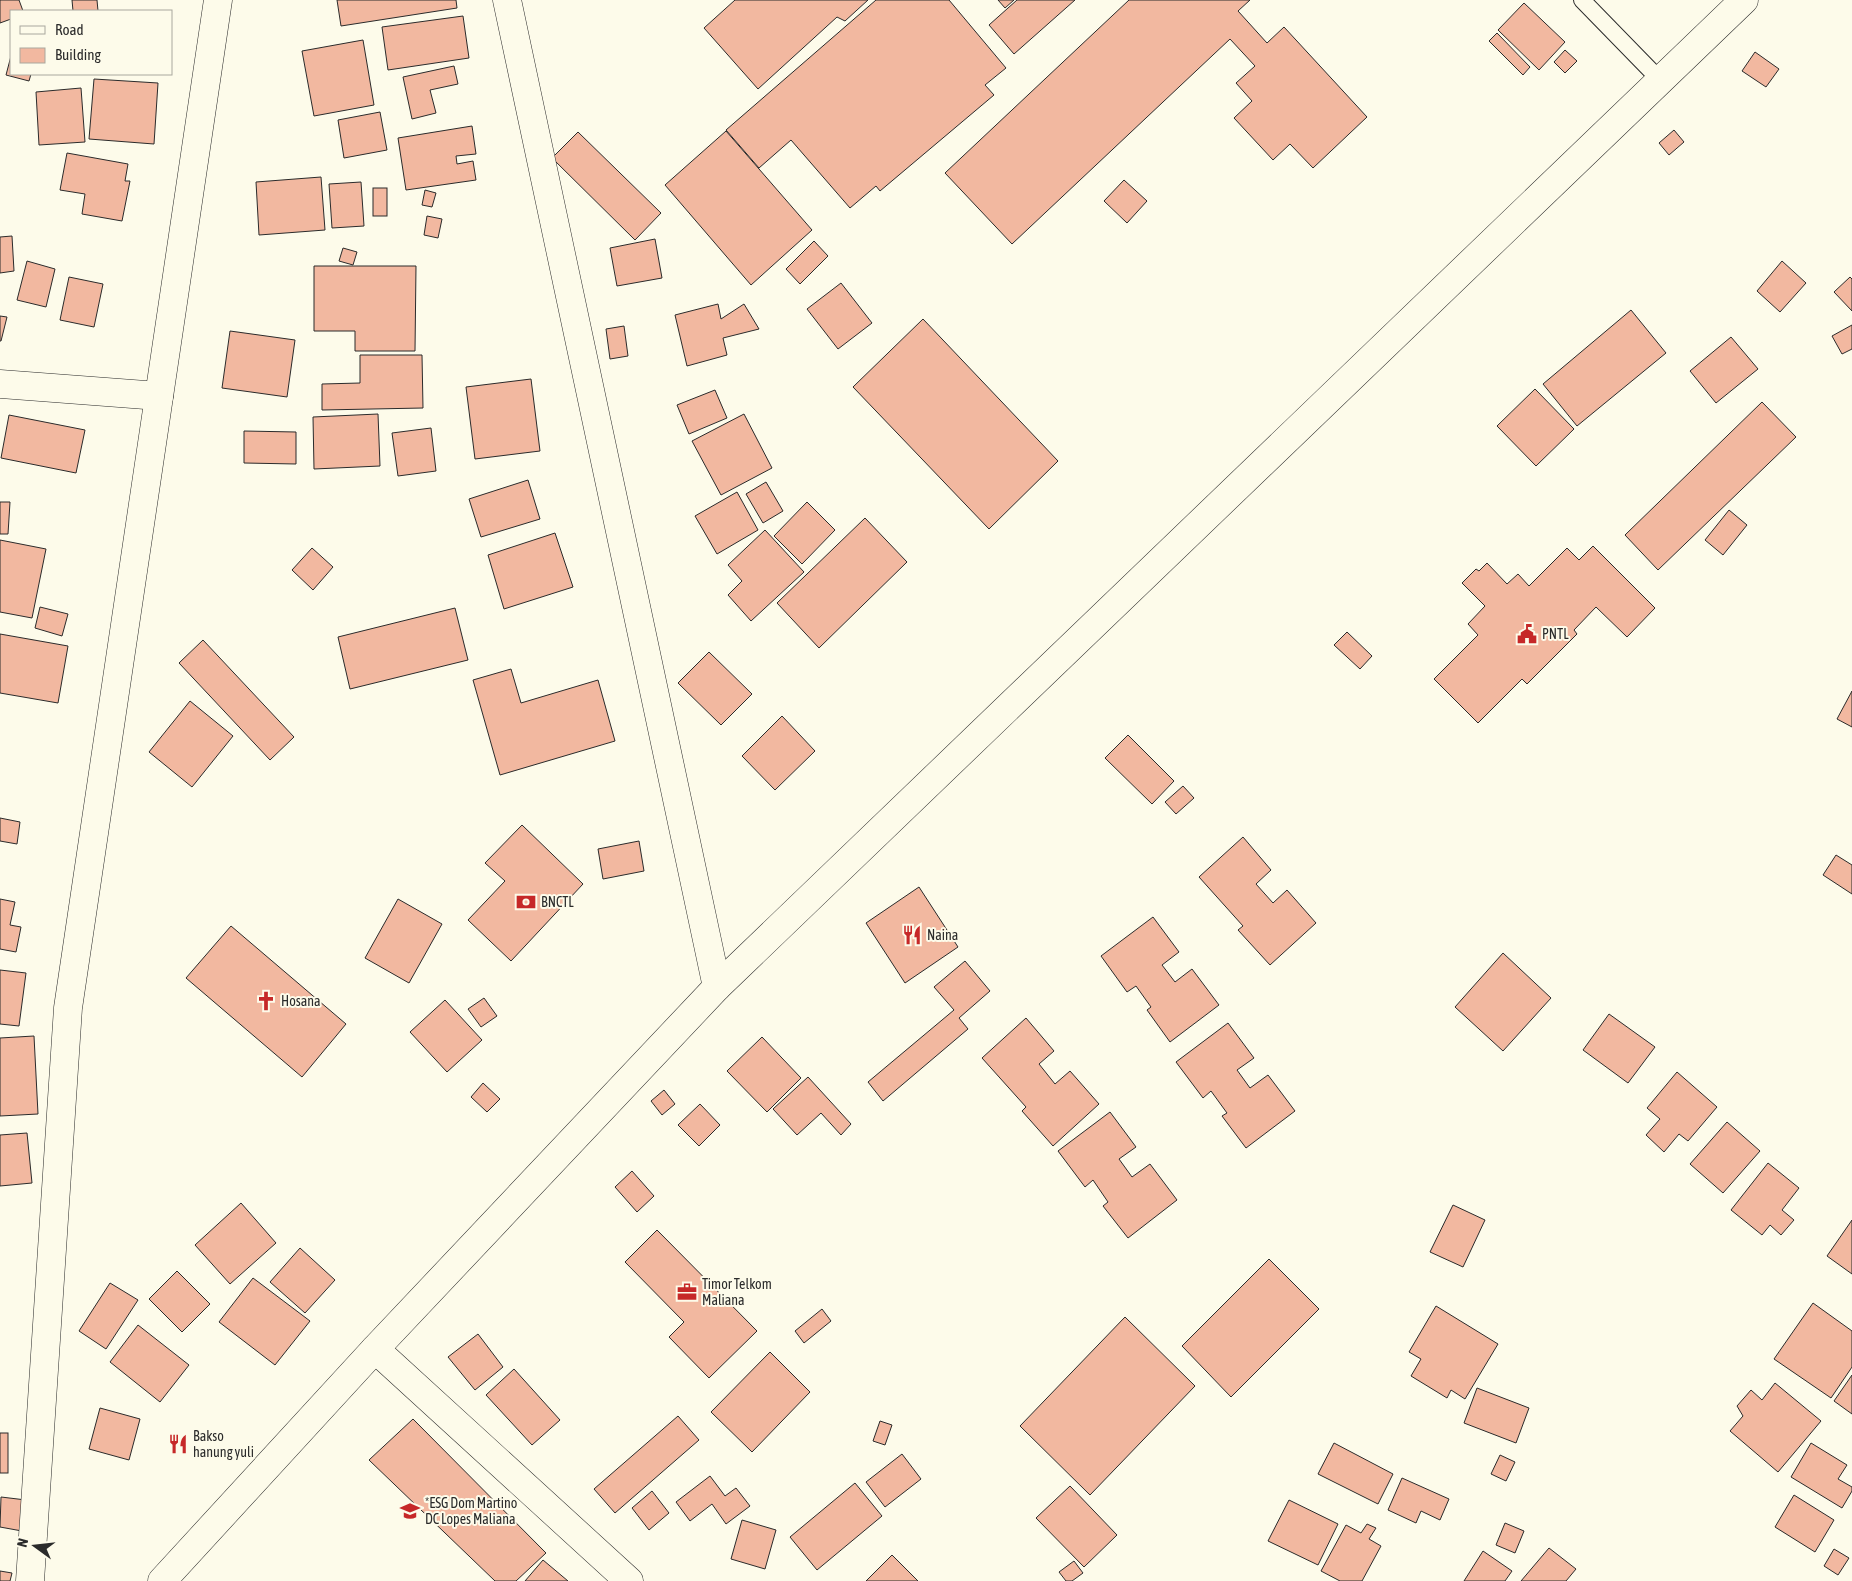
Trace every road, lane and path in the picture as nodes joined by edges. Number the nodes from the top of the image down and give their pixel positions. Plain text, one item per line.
1 (218, 0) edge
2 (507, 0) edge
3 (1582, 0) edge
4 (1744, 0) edge
5 (1662, 81) junction
6 (0, 384) edge
7 (159, 396) junction
8 (717, 987) junction
9 (375, 1349) junction
10 (30, 1581) edge
11 (162, 1581) edge
12 (629, 1581) edge

1 - 7 street
2 - 8 street
3 - 5 lane
4 - 5 street
5 - 8 street
6 - 7 street
7 - 10 street
8 - 9 street
9 - 11 street
9 - 12 street

